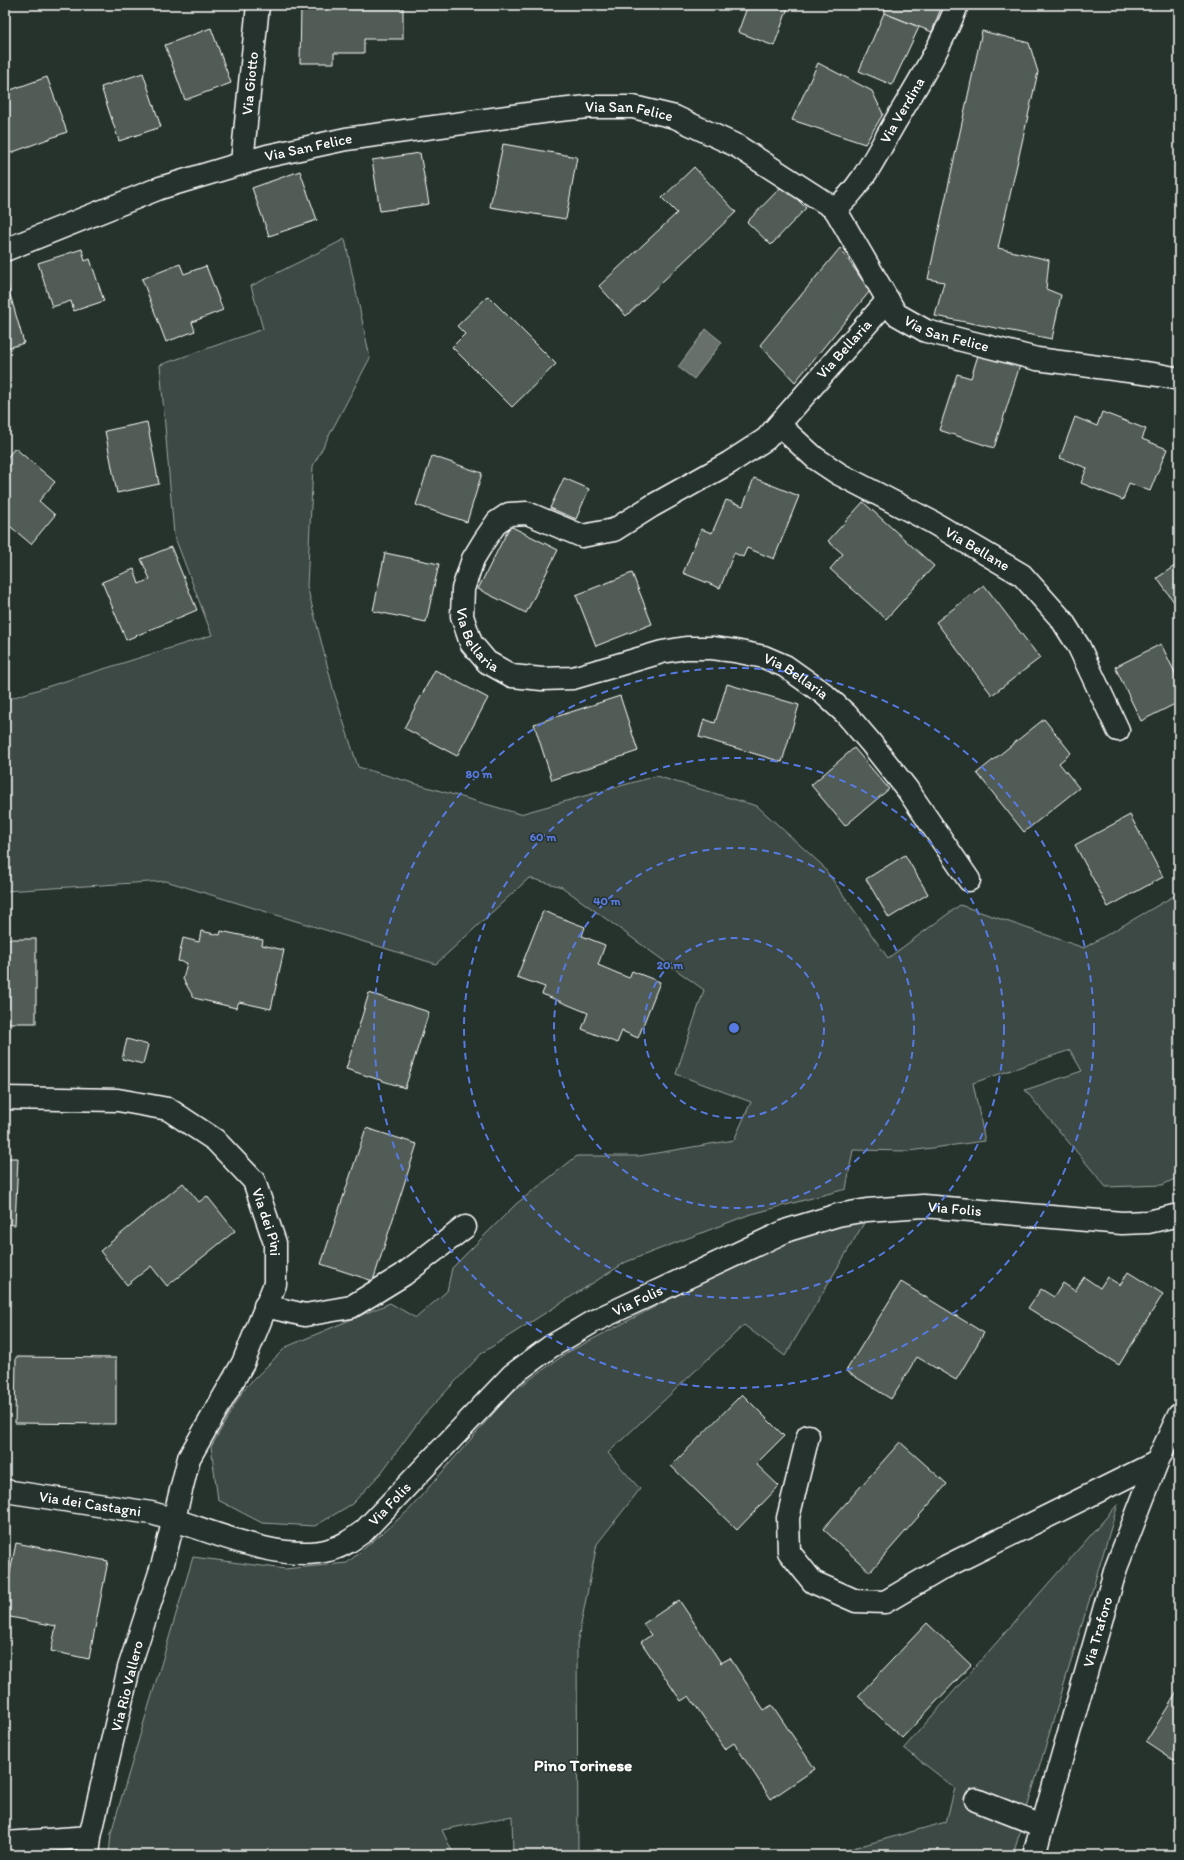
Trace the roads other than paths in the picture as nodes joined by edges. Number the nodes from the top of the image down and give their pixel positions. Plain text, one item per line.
1 (258, 5) edge
2 (957, 5) edge
3 (242, 162) junction
4 (835, 209) junction
5 (5, 250) edge
6 (888, 300) junction
7 (1179, 379) edge
8 (779, 425) junction
9 (1118, 730) dead end
10 (969, 880) dead end
11 (5, 1098) edge
12 (1179, 1215) edge
13 (465, 1227) dead end
14 (266, 1306) junction
15 (1179, 1415) edge
16 (808, 1436) dead end
17 (1157, 1462) junction
18 (5, 1491) edge
19 (174, 1519) junction
20 (976, 1800) dead end
21 (1042, 1826) junction
22 (5, 1843) edge
23 (89, 1846) edge
24 (1034, 1855) edge

1 - 3 street, Via Giotto
2 - 4 street, Via Verdina
3 - 4 street, Via San Felice
3 - 5 street, Via San Felice
4 - 6 street, Via San Felice
6 - 7 street, Via San Felice
6 - 8 street, Via Bellaria
8 - 9 street, Via Bellane
8 - 10 street, Via Bellaria
11 - 14 street, Via dei Pini
12 - 19 street, Via Folis
13 - 14 street
14 - 19 street, Via dei Pini
15 - 17 street, Via Traforo
16 - 17 street
17 - 21 street, Via Traforo
18 - 19 street, Via dei Castagni
19 - 23 street, Via Rio Vallero
20 - 21 street
21 - 24 street, Via Traforo
22 - 23 street

